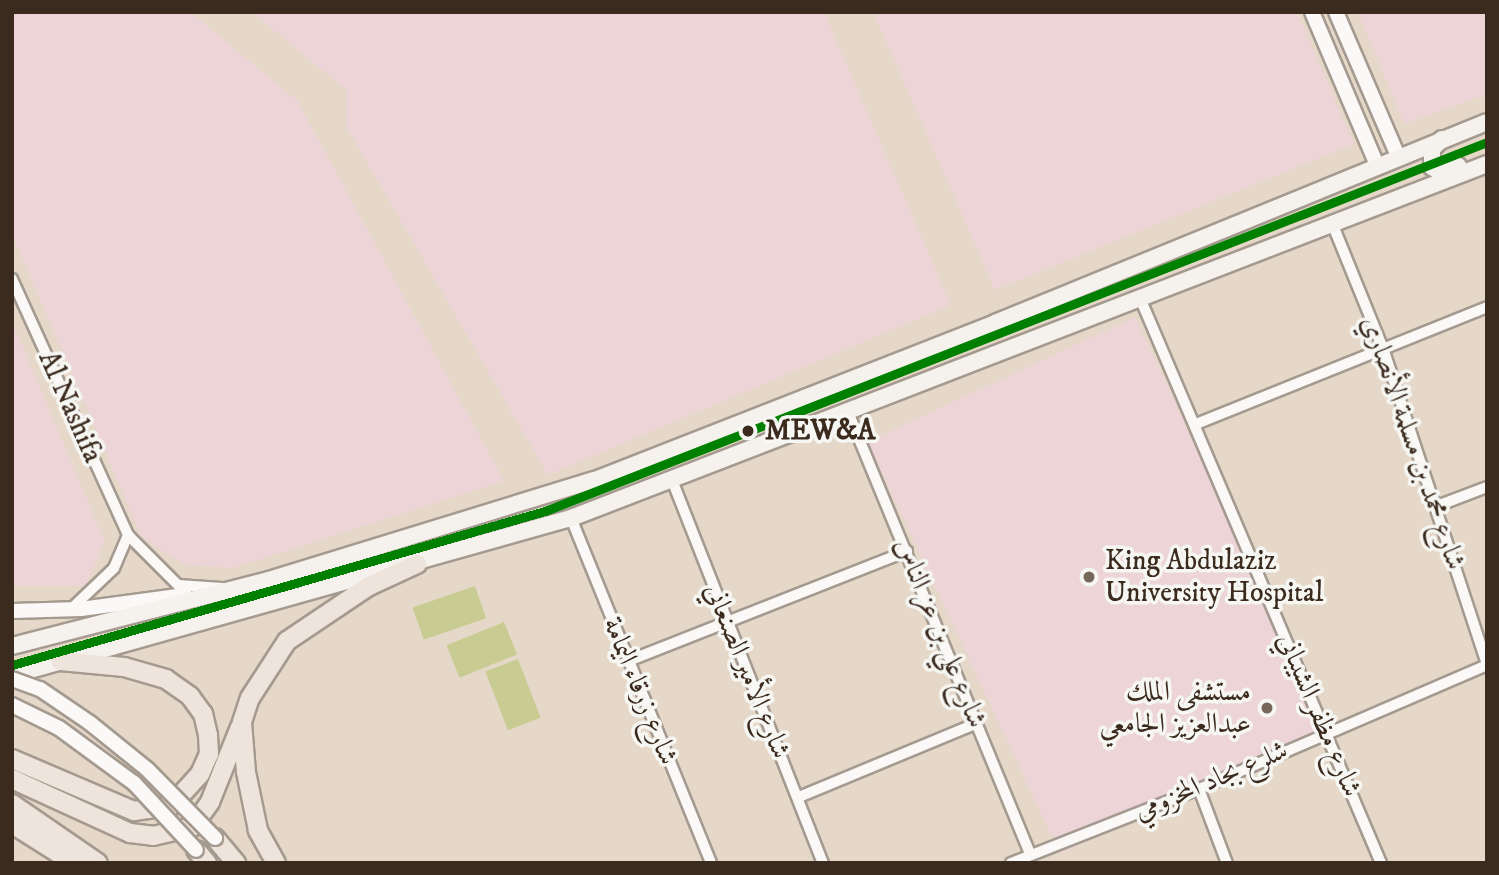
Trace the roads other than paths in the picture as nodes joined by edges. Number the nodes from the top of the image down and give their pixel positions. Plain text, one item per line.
1 (1312, 12) edge
2 (1336, 12) edge
3 (1487, 122) edge
4 (1442, 139) junction
5 (1487, 155) edge
6 (1398, 156) junction
7 (1377, 164) junction
8 (1487, 164) edge
9 (1332, 223) junction
10 (12, 279) edge
11 (1140, 298) junction
12 (1487, 307) edge
13 (1384, 351) junction
14 (848, 412) junction
15 (1196, 424) junction
16 (672, 480) junction
17 (1487, 487) edge
18 (1437, 506) junction
19 (571, 518) junction
20 (128, 535) junction
21 (907, 551) junction
22 (417, 564) junction
23 (232, 589) junction
24 (71, 609) junction
25 (12, 611) edge
26 (725, 621) junction
27 (12, 646) edge
28 (60, 661) junction
29 (628, 661) junction
30 (1487, 665) edge
31 (12, 677) edge
32 (12, 705) edge
33 (242, 722) junction
34 (975, 724) junction
35 (1326, 732) junction
36 (12, 759) edge
37 (12, 779) edge
38 (1199, 789) junction
39 (799, 797) junction
40 (12, 804) edge
41 (12, 824) edge
42 (215, 838) joint
43 (1031, 855) junction
44 (202, 856) edge
45 (74, 863) edge
46 (99, 863) edge
47 (236, 863) edge
48 (276, 863) edge
49 (711, 863) edge
50 (823, 863) edge
51 (1012, 863) edge
52 (1227, 863) edge
53 (1381, 863) edge

1 - 7 street
2 - 6 street
3 - 4 main road
4 - 5 main road
4 - 6 main road
6 - 7 main road
7 - 23 main road
8 - 9 main road
9 - 11 main road
9 - 13 street, شارع محمد بن مسلمة الأنصاري
10 - 20 street, Al Nashifa
11 - 14 main road
11 - 15 street, شارع مظفر الشيباني
12 - 13 street
13 - 15 street
13 - 18 street, شارع محمد بن مسلمة الأنصاري
14 - 16 main road
14 - 21 street, شارع علي بن عز الناس
15 - 35 street, شارع مظفر الشيباني
16 - 19 main road
16 - 26 street, شارع الأمير الصنعاني
17 - 18 street
18 - 30 street, شارع محمد بن مسلمة الأنصاري
19 - 22 main road
19 - 29 street, شارع زرقاء اليمامة
20 - 23 street
20 - 24 street
21 - 26 street
21 - 34 street, شارع علي بن عز الناس
22 - 28 main road
22 - 33 main road
23 - 24 street
23 - 27 main road
24 - 25 street
26 - 29 street
26 - 39 street, شارع الأمير الصنعاني
28 - 31 main road
28 - 36 main road
29 - 49 street, شارع زرقاء اليمامة
30 - 35 street, شلرع بجاد المخزومي
31 - 42 street, bridge
32 - 44 street, bridge
33 - 37 main road
33 - 48 main road
34 - 39 street
34 - 43 street, شارع علي بن عز الناس
35 - 38 street, شلرع بجاد المخزومي
35 - 53 street, شارع مظفر الشيباني
38 - 43 street, شلرع بجاد المخزومي
38 - 52 street
39 - 50 street, شارع الأمير الصنعاني
40 - 46 main road
41 - 45 main road
42 - 47 main road
43 - 51 street, شلرع بجاد المخزومي

